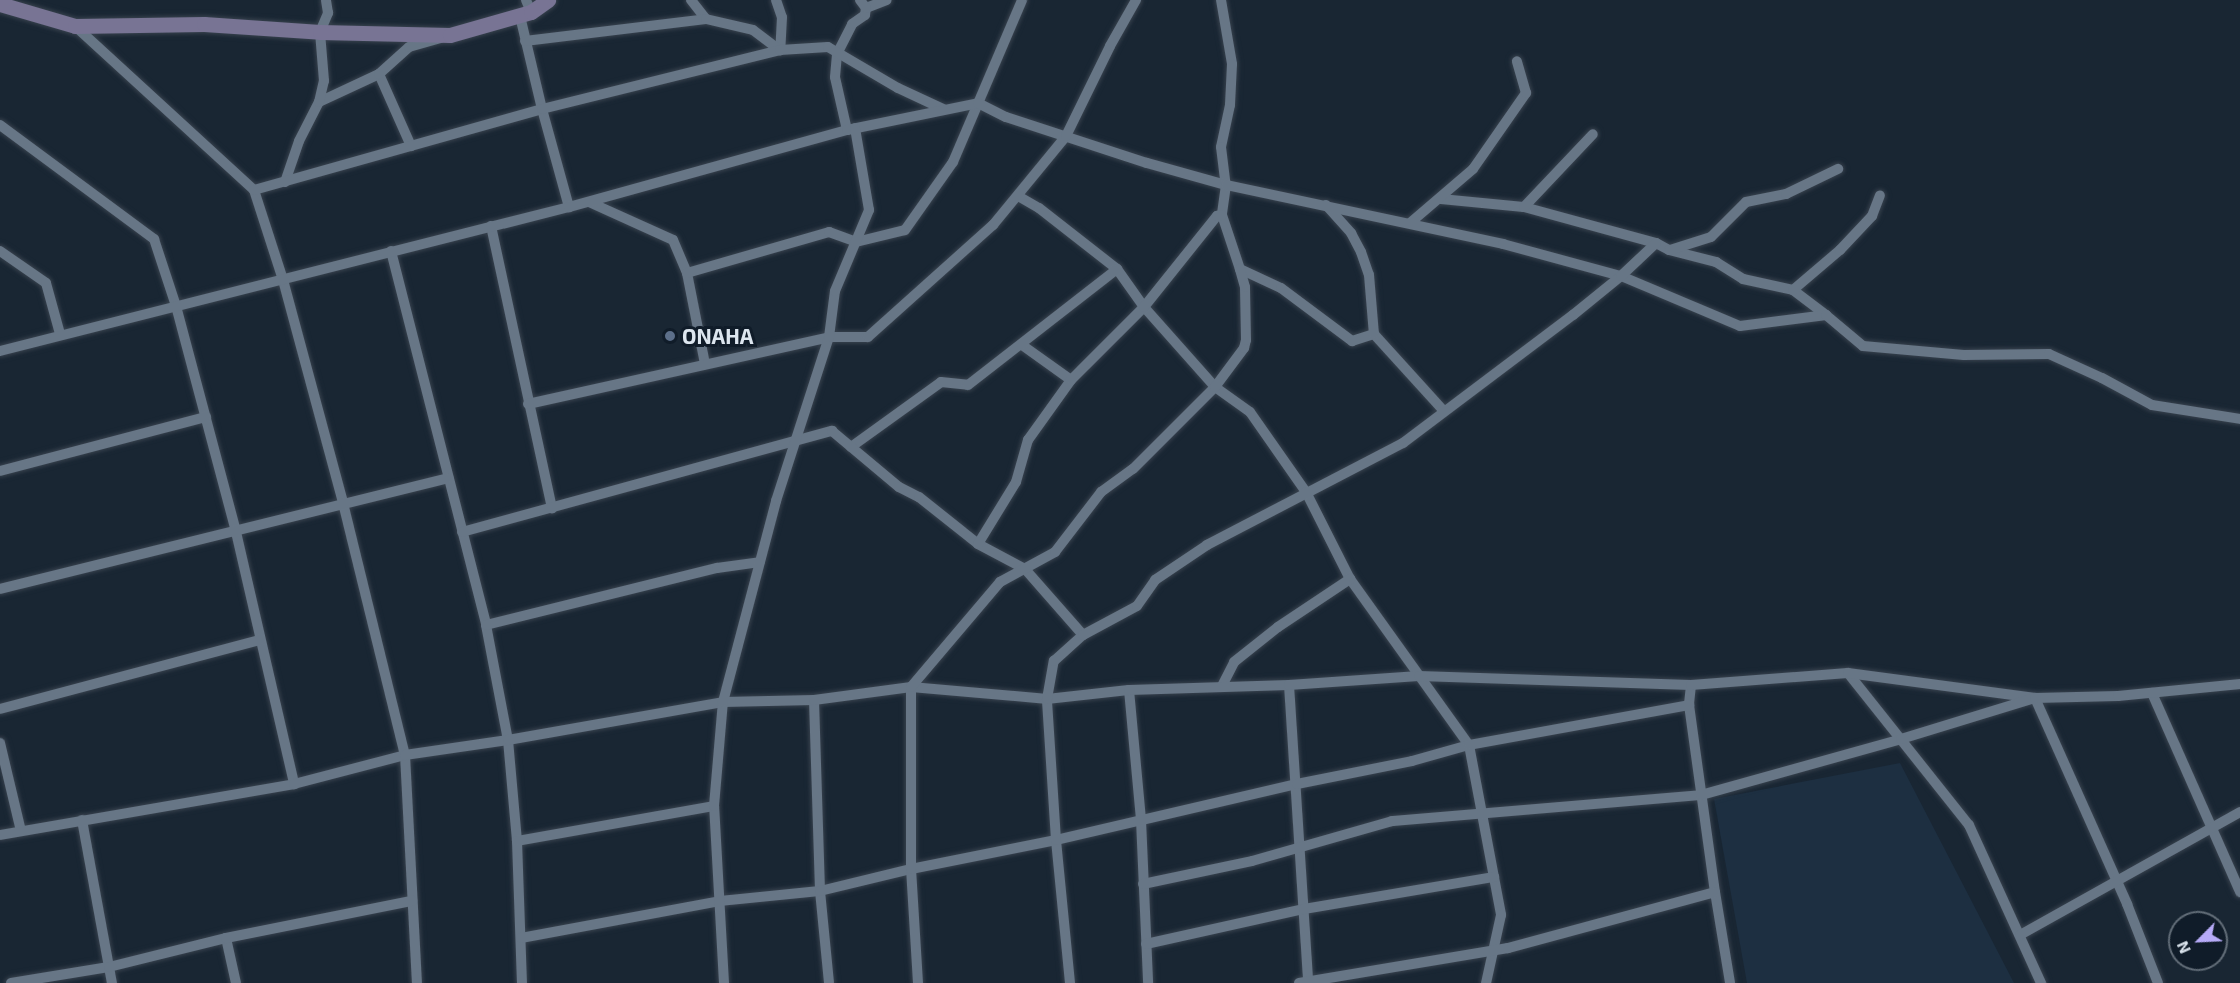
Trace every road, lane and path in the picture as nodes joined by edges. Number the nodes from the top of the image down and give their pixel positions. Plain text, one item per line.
1 (326, 0) edge
2 (548, 0) edge
3 (691, 0) edge
4 (776, 0) edge
5 (886, 0) edge
6 (1022, 0) edge
7 (1136, 0) edge
8 (1221, 0) edge
9 (0, 4) edge
10 (863, 4) edge
11 (526, 9) edge
12 (706, 19) junction
13 (75, 26) junction
14 (320, 32) junction
15 (450, 35) junction
16 (525, 41) junction
17 (780, 50) junction
18 (837, 54) junction
19 (1517, 61) dead end
20 (379, 74) junction
21 (319, 102) junction
22 (978, 102) junction
23 (542, 109) junction
24 (944, 109) junction
25 (0, 124) edge
26 (851, 129) junction
27 (1593, 134) dead end
28 (1066, 136) junction
29 (411, 146) junction
30 (1838, 168) dead end
31 (285, 182) junction
32 (1226, 185) junction
33 (254, 190) junction
34 (1880, 195) dead end
35 (1018, 196) junction
36 (1441, 199) junction
37 (589, 202) junction
38 (1326, 205) junction
39 (569, 207) junction
40 (1524, 207) junction
41 (1221, 215) junction
42 (1410, 223) junction
43 (491, 226) junction
44 (856, 242) junction
45 (1656, 243) junction
46 (1669, 250) junction
47 (0, 251) edge
48 (391, 251) junction
49 (1117, 269) junction
50 (1240, 269) junction
51 (687, 273) junction
52 (1621, 276) junction
53 (283, 280) junction
54 (1794, 290) junction
55 (177, 306) junction
56 (1144, 307) junction
57 (1826, 315) junction
58 (60, 334) junction
59 (1374, 334) junction
60 (829, 337) junction
61 (1022, 345) junction
62 (0, 351) edge
63 (705, 364) junction
64 (1071, 380) junction
65 (1215, 387) junction
66 (528, 404) junction
67 (1443, 410) junction
68 (206, 417) junction
69 (2240, 419) edge
70 (796, 441) junction
71 (851, 447) junction
72 (0, 471) edge
73 (448, 478) junction
74 (1306, 492) junction
75 (343, 503) junction
76 (552, 508) junction
77 (236, 532) junction
78 (462, 532) junction
79 (978, 544) junction
80 (760, 562) junction
81 (1025, 569) junction
82 (1350, 579) junction
83 (0, 589) edge
84 (486, 625) junction
85 (1083, 635) junction
86 (260, 640) junction
87 (1848, 673) junction
88 (1419, 676) junction
89 (2240, 684) edge
90 (1289, 685) junction
91 (1691, 685) junction
92 (1222, 686) junction
93 (910, 687) junction
94 (1129, 690) junction
95 (2152, 693) junction
96 (2035, 698) junction
97 (1047, 699) junction
98 (814, 700) junction
99 (723, 702) junction
100 (1689, 705) junction
101 (0, 709) edge
102 (1900, 739) junction
103 (508, 740) junction
104 (0, 743) edge
105 (1469, 745) junction
106 (405, 755) junction
107 (294, 784) junction
108 (1297, 784) junction
109 (1701, 795) junction
110 (714, 806) junction
111 (2240, 812) edge
112 (1482, 813) junction
113 (82, 820) junction
114 (1141, 820) junction
115 (2212, 828) junction
116 (21, 831) junction
117 (0, 835) edge
118 (1056, 840) junction
119 (517, 841) junction
120 (1300, 846) junction
121 (911, 868) junction
122 (1494, 877) junction
123 (2117, 881) junction
124 (1143, 884) junction
125 (820, 891) junction
126 (1715, 892) junction
127 (2240, 892) edge
128 (720, 901) junction
129 (412, 902) junction
130 (1304, 909) junction
131 (2020, 935) junction
132 (226, 938) junction
133 (521, 938) junction
134 (1146, 944) junction
135 (1492, 950) junction
136 (109, 967) junction
137 (1360, 978) edge
138 (1303, 982) edge
139 (11, 983) edge
140 (112, 983) edge
141 (236, 983) edge
142 (417, 983) edge
143 (522, 983) edge
144 (724, 983) edge
145 (829, 983) edge
146 (918, 983) edge
147 (1070, 983) edge
148 (1148, 983) edge
149 (1486, 983) edge
150 (1730, 983) edge
151 (2041, 983) edge
152 (2158, 983) edge

1 - 14 street
2 - 11 street
3 - 12 street
4 - 17 street
5 - 10 street
6 - 22 street
7 - 28 street
8 - 32 street
9 - 13 street
10 - 18 street
11 - 15 street
11 - 16 street
12 - 16 street
12 - 17 street
13 - 14 street
13 - 33 street
14 - 15 street
14 - 21 street
15 - 20 street
16 - 23 street
17 - 18 street
17 - 23 street
18 - 24 street
18 - 26 street
19 - 36 street
20 - 21 street
20 - 29 street
21 - 31 street
22 - 24 street
22 - 28 street
22 - 44 street
23 - 29 street
23 - 39 street
24 - 26 street
25 - 55 street
26 - 37 street
26 - 44 street
27 - 40 street
28 - 32 street
28 - 35 street
29 - 31 street
30 - 46 street
31 - 33 street
32 - 38 street
32 - 41 street
33 - 53 street
34 - 54 street
35 - 49 street
35 - 60 street
36 - 40 street
36 - 42 street
37 - 39 street
37 - 51 street
38 - 42 street
38 - 59 street
39 - 43 street
40 - 45 street
41 - 50 street
41 - 56 street
42 - 52 street
43 - 48 street
43 - 66 street
44 - 51 street
44 - 60 street
45 - 46 street
45 - 52 street
46 - 54 street
47 - 58 street
48 - 53 street
48 - 73 street
49 - 56 street
49 - 61 street
50 - 59 street
50 - 65 street
51 - 63 street
52 - 57 street
52 - 67 street
53 - 55 street
53 - 75 street
54 - 57 street
55 - 58 street
55 - 68 street
56 - 64 street
56 - 65 street
57 - 69 street
58 - 62 street
59 - 67 street
60 - 63 street
60 - 70 street
61 - 64 street
61 - 71 street
63 - 66 street
64 - 79 street
65 - 74 street
65 - 81 street
66 - 76 street
67 - 74 street
68 - 72 street
68 - 77 street
70 - 71 street
70 - 76 street
70 - 80 street
71 - 79 street
73 - 75 street
73 - 78 street
74 - 82 street
74 - 85 street
75 - 77 street
75 - 106 street
76 - 78 street
77 - 83 street
77 - 86 street
78 - 84 street
79 - 81 street
80 - 84 street
80 - 99 street
81 - 85 street
81 - 93 street
82 - 88 street
82 - 92 street
84 - 103 street
85 - 97 street
86 - 101 street
86 - 107 street
87 - 91 street
87 - 96 street
87 - 102 street
88 - 90 street
88 - 91 street
88 - 105 street
89 - 95 street
90 - 92 street
90 - 108 street
91 - 100 street
92 - 94 street
93 - 97 street
93 - 98 street
93 - 121 street
94 - 97 street
94 - 114 street
95 - 96 street
95 - 115 street
96 - 102 street
96 - 123 street
97 - 118 street
98 - 99 street
98 - 125 street
99 - 103 street
99 - 110 street
100 - 105 street
100 - 109 street
102 - 109 street
102 - 131 street
103 - 106 street
103 - 119 street
104 - 116 street
105 - 108 street
105 - 112 street
106 - 107 street
106 - 129 street
107 - 113 street
108 - 114 street
108 - 120 street
109 - 112 street
109 - 126 street
110 - 119 street
110 - 128 street
111 - 115 street
112 - 120 street
112 - 122 street
113 - 116 street
113 - 136 street
114 - 118 street
114 - 124 street
115 - 123 street
115 - 127 street
116 - 117 street
118 - 121 street
118 - 147 street
119 - 133 street
120 - 124 street
120 - 130 street
121 - 125 street
121 - 146 street
122 - 130 street
122 - 135 street
123 - 131 street
123 - 152 street
124 - 134 street
125 - 128 street
125 - 145 street
126 - 135 street
126 - 150 street
128 - 133 street
128 - 144 street
129 - 132 street
129 - 142 street
130 - 134 street
130 - 138 street
131 - 151 street
132 - 136 street
132 - 141 street
133 - 143 street
134 - 148 street
135 - 137 street
135 - 149 street
136 - 139 street
136 - 140 street
137 - 138 street

